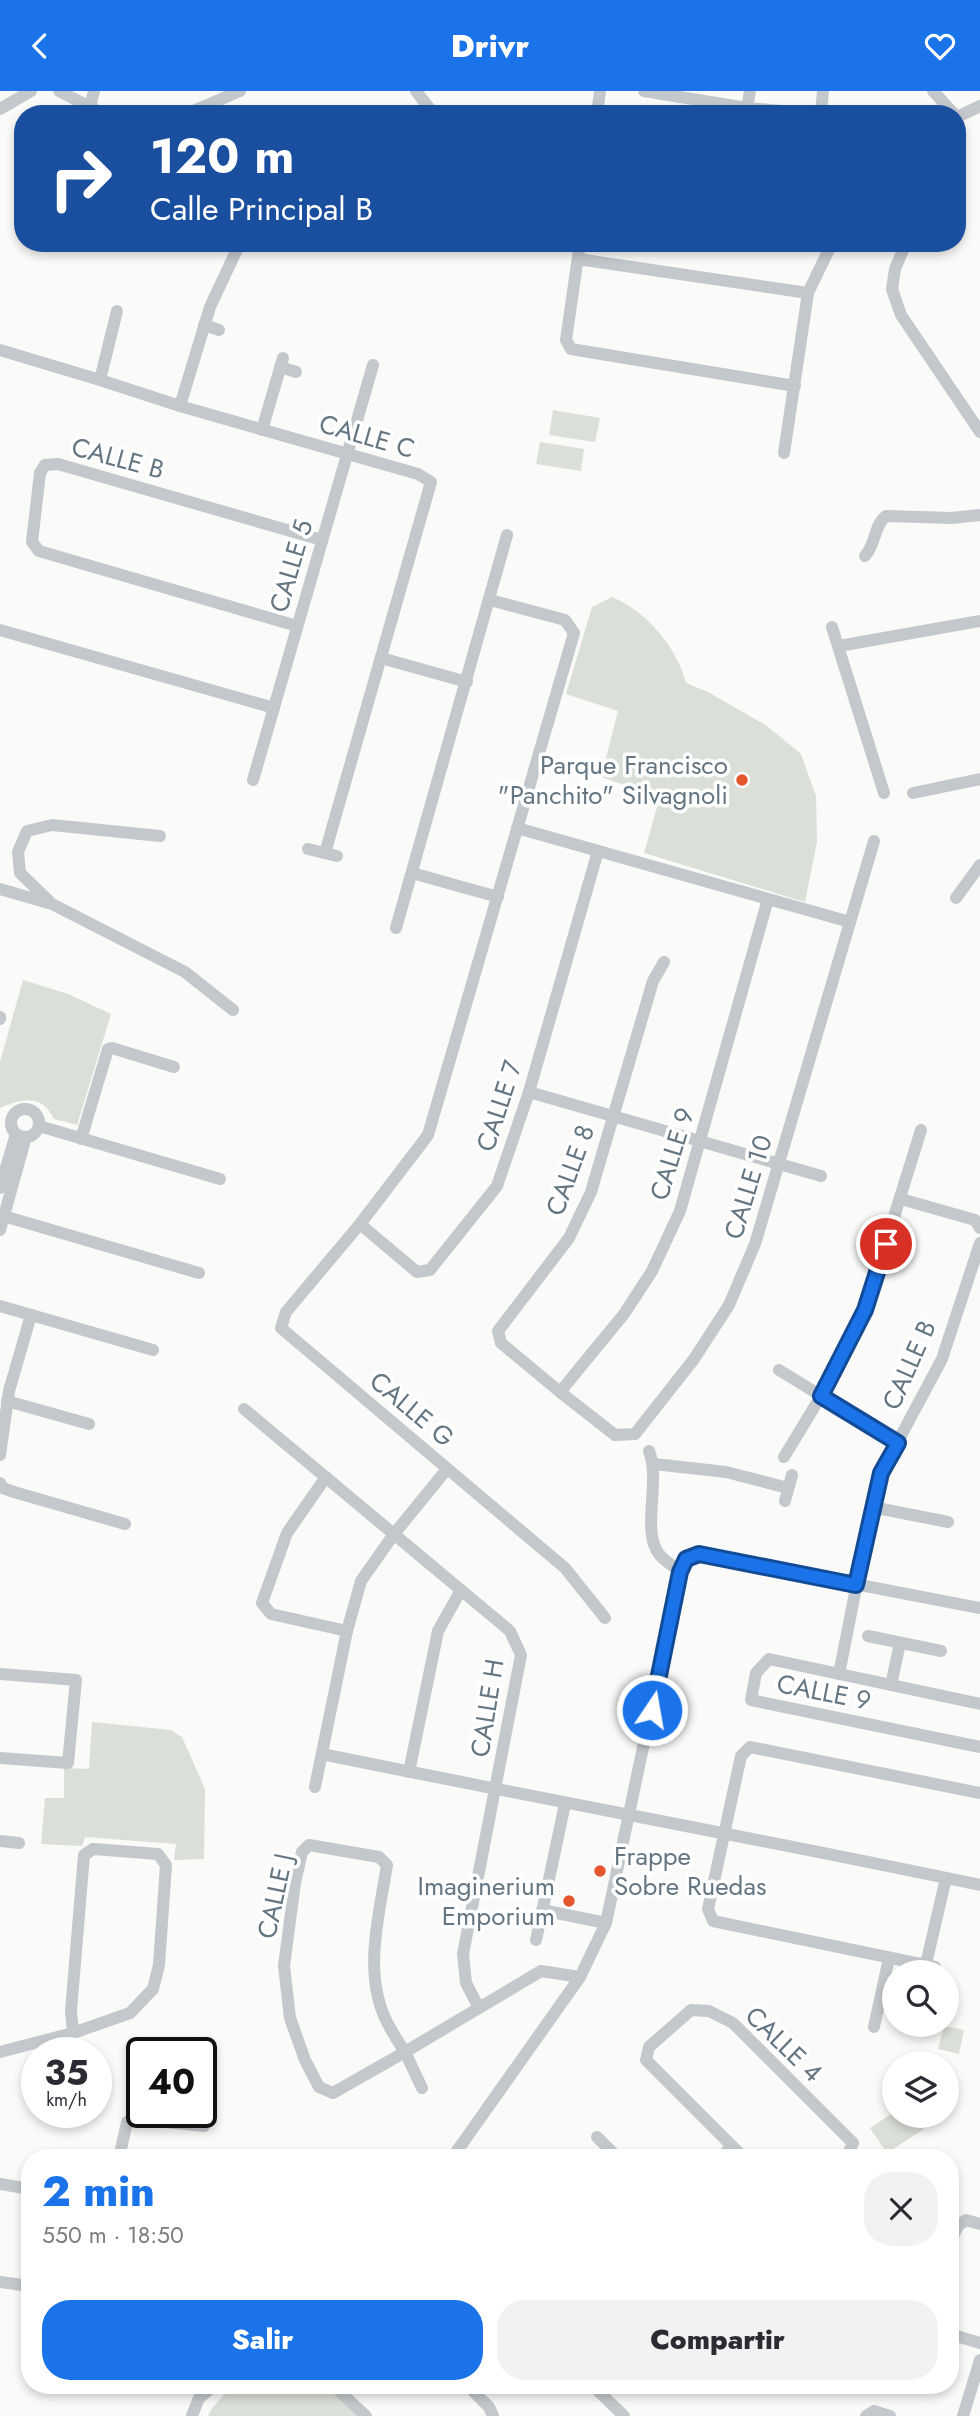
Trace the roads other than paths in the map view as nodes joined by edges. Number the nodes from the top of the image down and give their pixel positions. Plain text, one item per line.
1 (31, 91) edge
2 (59, 91) edge
3 (240, 91) edge
4 (416, 91) edge
5 (644, 91) edge
6 (933, 91) edge
7 (86, 105) edge
8 (207, 105) edge
9 (427, 105) edge
10 (729, 105) edge
11 (946, 105) edge
12 (0, 109) edge
13 (236, 252) edge
14 (579, 252) edge
15 (828, 252) edge
16 (902, 252) edge
17 (578, 258) junction
18 (808, 293) junction
19 (117, 311) dead end
20 (204, 325) junction
21 (219, 330) dead end
22 (0, 351) edge
23 (373, 365) dead end
24 (296, 372) dead end
25 (100, 380) junction
26 (795, 386) junction
27 (180, 406) junction
28 (262, 430) junction
29 (980, 432) edge
30 (784, 453) dead end
31 (347, 454) junction
32 (980, 515) edge
33 (507, 535) dead end
34 (322, 540) junction
35 (866, 556) dead end
36 (490, 600) junction
37 (980, 621) edge
38 (297, 626) junction
39 (832, 627) dead end
40 (0, 630) edge
41 (839, 646) junction
42 (381, 658) junction
43 (467, 683) junction
44 (274, 708) junction
45 (253, 779) dead end
46 (980, 779) edge
47 (884, 793) dead end
48 (912, 793) dead end
49 (517, 828) junction
50 (160, 836) dead end
51 (874, 841) dead end
52 (308, 849) dead end
53 (598, 851) junction
54 (980, 865) edge
55 (412, 873) junction
56 (0, 889) edge
57 (498, 897) junction
58 (956, 898) dead end
59 (768, 899) junction
60 (52, 904) junction
61 (850, 922) junction
62 (396, 928) dead end
63 (664, 962) dead end
64 (233, 1010) dead end
65 (174, 1067) dead end
66 (529, 1092) junction
67 (6, 1117) edge
68 (614, 1117) junction
69 (39, 1126) junction
70 (921, 1130) dead end
71 (21, 1136) junction
72 (81, 1139) junction
73 (700, 1142) junction
74 (780, 1164) junction
75 (821, 1176) dead end
76 (220, 1179) dead end
77 (0, 1188) edge
78 (901, 1199) junction
79 (2, 1216) edge
80 (360, 1224) junction
81 (980, 1228) edge
82 (0, 1230) edge
83 (980, 1243) edge
84 (199, 1273) dead end
85 (0, 1306) edge
86 (31, 1315) junction
87 (153, 1350) dead end
88 (779, 1370) dead end
89 (560, 1392) junction
90 (821, 1396) junction
91 (8, 1401) junction
92 (244, 1409) dead end
93 (89, 1424) dead end
94 (898, 1443) junction
95 (649, 1451) dead end
96 (0, 1455) edge
97 (784, 1457) dead end
98 (654, 1464) junction
99 (447, 1469) junction
100 (326, 1477) junction
101 (0, 1483) edge
102 (788, 1488) dead end
103 (872, 1507) junction
104 (948, 1522) dead end
105 (125, 1524) dead end
106 (394, 1534) junction
107 (680, 1572) junction
108 (856, 1585) junction
109 (461, 1590) junction
110 (980, 1608) edge
111 (606, 1618) dead end
112 (347, 1631) junction
113 (868, 1636) dead end
114 (900, 1643) junction
115 (941, 1651) dead end
116 (0, 1674) edge
117 (839, 1674) junction
118 (891, 1685) junction
119 (980, 1704) edge
120 (980, 1747) edge
121 (322, 1754) junction
122 (0, 1758) edge
123 (409, 1772) junction
124 (315, 1787) dead end
125 (496, 1790) junction
126 (980, 1793) edge
127 (565, 1804) junction
128 (630, 1815) junction
129 (724, 1832) junction
130 (0, 1842) edge
131 (19, 1843) dead end
132 (0, 1849) edge
133 (946, 1878) junction
134 (980, 1885) edge
135 (542, 1910) junction
136 (606, 1923) junction
137 (536, 1940) dead end
138 (889, 1958) junction
139 (580, 1977) junction
140 (479, 2008) junction
141 (874, 2027) dead end
142 (74, 2033) junction
143 (0, 2052) edge
144 (405, 2052) junction
145 (422, 2088) dead end
146 (126, 2126) edge
147 (597, 2137) dead end
148 (732, 2146) junction
149 (121, 2149) edge
150 (458, 2149) edge
151 (609, 2149) edge
152 (729, 2149) edge
153 (735, 2149) edge
154 (850, 2149) edge
155 (0, 2184) edge
156 (21, 2188) edge
157 (980, 2224) edge
158 (959, 2225) edge
159 (0, 2282) edge
160 (21, 2285) edge
161 (959, 2337) edge
162 (980, 2343) edge
163 (980, 2360) edge
164 (204, 2394) edge
165 (343, 2394) edge
166 (476, 2394) edge
167 (601, 2394) edge
168 (192, 2416) edge
169 (366, 2416) edge
170 (494, 2416) edge
171 (624, 2416) edge
172 (866, 2416) edge
173 (890, 2416) edge
174 (963, 2416) edge

1 - 12 street
2 - 7 street
3 - 8 street
4 - 9 street
5 - 10 street
6 - 11 street
13 - 20 street
14 - 17 street
15 - 18 street
16 - 29 street
17 - 18 street
17 - 26 street
18 - 26 street
19 - 25 street
20 - 21 street
20 - 27 street
22 - 25 street, CALLE C
23 - 31 street, CALLE 5
24 - 28 street
25 - 27 street, CALLE C
26 - 30 street
27 - 28 street, CALLE C
28 - 31 street, CALLE C
31 - 34 street, CALLE 5
31 - 42 street, CALLE C
32 - 35 street
33 - 36 street
34 - 38 street, CALLE 5
34 - 38 street, CALLE B
36 - 43 street
36 - 49 street
37 - 41 street
38 - 44 street, CALLE 5
39 - 41 street
40 - 44 street
41 - 47 street
42 - 43 street
42 - 52 street, CALLE C
43 - 55 street
44 - 45 street, CALLE 5
46 - 48 street
49 - 53 street
49 - 57 street
50 - 60 street
51 - 61 street, CALLE 10
53 - 59 street
53 - 66 street, CALLE 7
54 - 58 street
55 - 57 street
55 - 62 street
56 - 60 street
57 - 80 street
59 - 61 street
59 - 73 street, CALLE 9
60 - 64 street
61 - 74 street, CALLE 10
63 - 68 street, CALLE 8
65 - 72 street
66 - 68 street
66 - 80 street, CALLE 7
67 - 69 street
67 - 71 street
68 - 73 street
68 - 89 street, CALLE 8
69 - 71 street
69 - 72 street
70 - 78 street
71 - 77 street
71 - 79 street
72 - 76 street
73 - 74 street
73 - 89 street, CALLE 9
74 - 75 street
74 - 89 street, CALLE 10
78 - 81 street
78 - 90 street
79 - 82 street
79 - 84 street
80 - 99 street, CALLE G
83 - 94 street, CALLE B
85 - 86 street
86 - 87 street
86 - 91 street
88 - 90 street
90 - 94 street
90 - 97 street
91 - 93 street
91 - 96 street
92 - 100 street, CALLE H
94 - 103 street, CALLE B
95 - 98 street
98 - 102 street
98 - 107 street
99 - 106 street
99 - 111 street, CALLE G
100 - 106 street, CALLE H
100 - 112 street
101 - 105 street
103 - 104 street
103 - 108 street, CALLE B
106 - 109 street, CALLE H
106 - 112 street
107 - 108 street
107 - 128 street
108 - 110 street
108 - 117 street
109 - 123 street
109 - 125 street, CALLE H
112 - 121 street
113 - 114 street
114 - 115 street
114 - 118 street
116 - 122 street
117 - 118 street, CALLE 9
117 - 120 street, CALLE 9
118 - 119 street, CALLE 9
121 - 123 street
121 - 124 street
123 - 125 street
125 - 127 street
125 - 140 street, CALLE H
126 - 129 street
127 - 128 street
127 - 135 street
128 - 129 street
128 - 136 street
129 - 133 street
129 - 138 street
130 - 131 street
130 - 132 street
133 - 134 street
133 - 138 street
135 - 136 street
135 - 137 street
136 - 139 street
138 - 141 street
139 - 140 street, CALLE J
139 - 150 street
140 - 144 street, CALLE J
142 - 142 street
142 - 143 street
144 - 144 street, CALLE J
144 - 145 street, CALLE J
146 - 149 street
147 - 151 street
148 - 152 street
148 - 153 street, CALLE 4
148 - 154 street, CALLE 4
155 - 156 street
157 - 158 street
159 - 160 street
161 - 162 street
163 - 174 street
164 - 168 street
165 - 169 street
166 - 170 street
167 - 171 street
172 - 173 street

